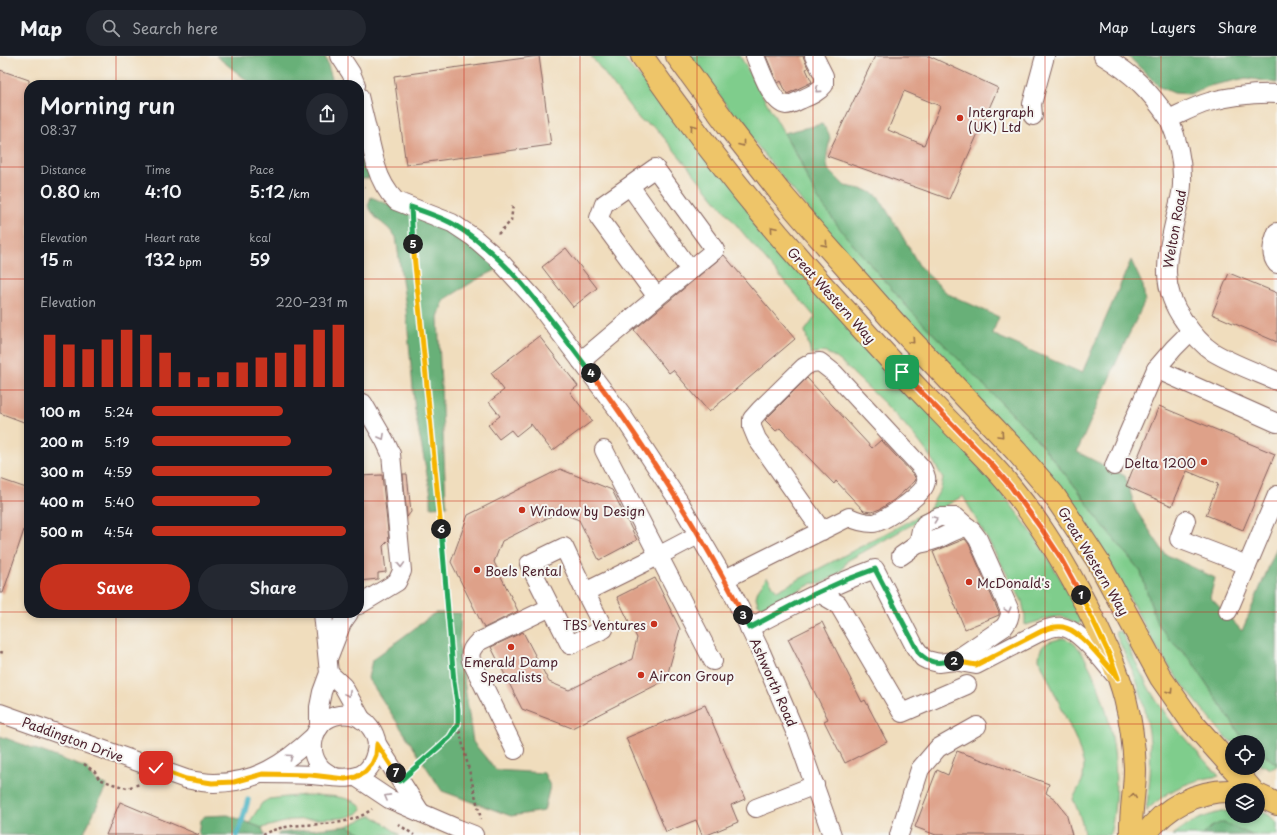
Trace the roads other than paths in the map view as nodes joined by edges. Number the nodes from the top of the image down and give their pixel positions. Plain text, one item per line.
1 (341, 56) edge
2 (642, 56) edge
3 (677, 56) edge
4 (755, 56) edge
5 (814, 56) edge
6 (1045, 56) edge
7 (1103, 56) edge
8 (354, 80) edge
9 (1277, 94) edge
10 (364, 116) edge
11 (1033, 116) dead end
12 (1169, 119) junction
13 (630, 186) junction
14 (1277, 232) edge
15 (1277, 264) edge
16 (690, 270) junction
17 (657, 297) junction
18 (1191, 331) junction
19 (581, 361) junction
20 (1156, 369) junction
21 (1277, 381) edge
22 (364, 405) edge
23 (1277, 423) edge
24 (604, 450) dead end
25 (1114, 466) dead end
26 (1277, 495) edge
27 (1186, 520) dead end
28 (822, 531) junction
29 (698, 535) junction
30 (658, 556) junction
31 (901, 556) dead end
32 (1247, 566) junction
33 (725, 579) junction
34 (822, 591) junction
35 (586, 592) junction
36 (364, 602) edge
37 (551, 607) junction
38 (1228, 611) dead end
39 (323, 618) edge
40 (346, 618) edge
41 (749, 628) junction
42 (713, 661) dead end
43 (954, 661) junction
44 (328, 665) junction
45 (1118, 678) junction
46 (966, 685) dead end
47 (0, 713) edge
48 (362, 720) junction
49 (977, 726) dead end
50 (317, 732) junction
51 (377, 744) junction
52 (515, 750) dead end
53 (1225, 758) edge
54 (263, 774) junction
55 (1242, 775) edge
56 (335, 777) junction
57 (356, 777) junction
58 (1251, 783) edge
59 (815, 785) junction
60 (1225, 792) edge
61 (756, 808) dead end
62 (421, 813) junction
63 (478, 828) edge
64 (832, 835) edge
65 (899, 835) edge
66 (1131, 835) edge
67 (1145, 835) edge

1 - 8 street
45 -> 2 main road, Great Western Way
3 -> 53 main road, Great Western Way
5 -> 4 street
6 - 11 street
7 - 12 street, Welton Road
9 - 12 street
10 - 19 street, Ashworth Road
12 - 18 street, Welton Road
13 - 16 street
13 - 16 street
13 - 17 street
14 - 15 street
16 - 17 street
17 - 19 street
18 - 20 street
18 - 21 street, Welton Road
19 - 29 street, Ashworth Road
20 - 23 street
20 - 25 street
22 -> 36 street
24 - 30 street
26 - 32 street
27 - 32 street
28 - 28 street
28 - 33 street
29 - 30 street
29 - 33 street, Ashworth Road
30 - 35 street
30 - 42 street
31 -> 43 street
32 - 38 street
33 - 41 street, Ashworth Road
34 - 41 street
34 - 43 street
34 - 46 street
35 - 37 street
35 - 37 street
37 - 52 street
39 - 44 street
40 - 44 street
41 - 59 street, Ashworth Road
43 - 45 street
44 -> 48 street
44 - 50 street
66 -> 45 main road, Great Western Way
47 - 54 street, Paddington Drive
48 - 50 street, Paddington Drive
48 - 51 street
49 - 65 street
54 -> 50 street, Paddington Drive
50 - 56 street
51 - 57 street
51 - 62 street
54 - 56 street, Paddington Drive
55 - 58 main road, Great Western Way
56 - 57 street, Paddington Drive
62 -> 57 street
59 - 61 street
59 - 64 street, Ashworth Road
60 - 67 main road
62 - 63 street

